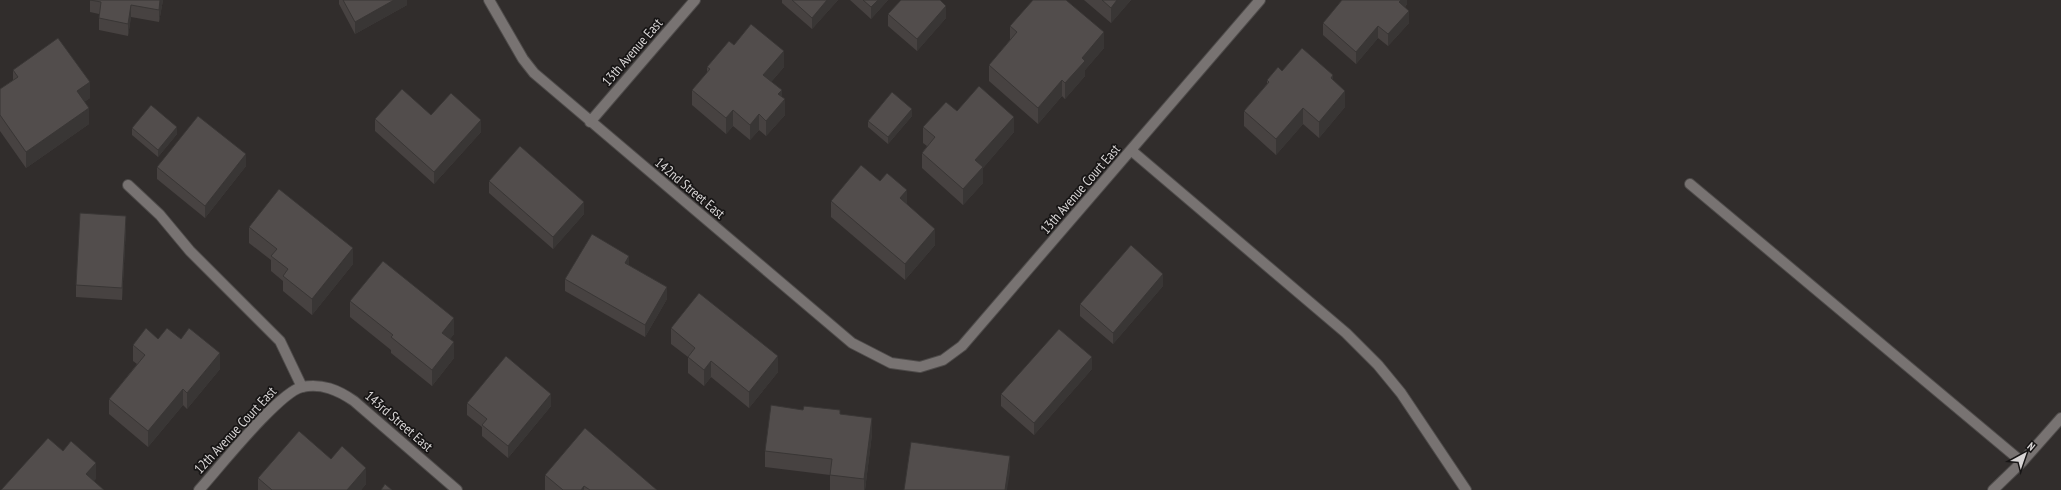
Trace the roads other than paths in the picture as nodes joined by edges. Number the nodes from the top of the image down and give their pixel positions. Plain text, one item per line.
1 (489, 0) edge
2 (695, 0) edge
3 (1260, 0) edge
4 (590, 122) junction
5 (1132, 151) junction
6 (1690, 184) dead end
7 (128, 185) dead end
8 (903, 366) joint
9 (316, 386) joint
10 (302, 387) junction
11 (2061, 418) edge
12 (2022, 462) junction
13 (200, 490) edge
14 (457, 490) edge
15 (1466, 490) edge
16 (1993, 490) edge

1 - 4 street, 142nd Street East
2 - 4 street, 13th Avenue East
3 - 5 street, 13th Avenue Court East
4 - 8 street, 142nd Street East
5 - 8 street, 13th Avenue Court East
5 - 15 street
6 - 12 street
7 - 10 street
9 - 10 street, 12th Avenue Court East
9 - 14 street, 143rd Street East
10 - 13 street, 12th Avenue Court East
11 - 12 street
12 - 16 street

